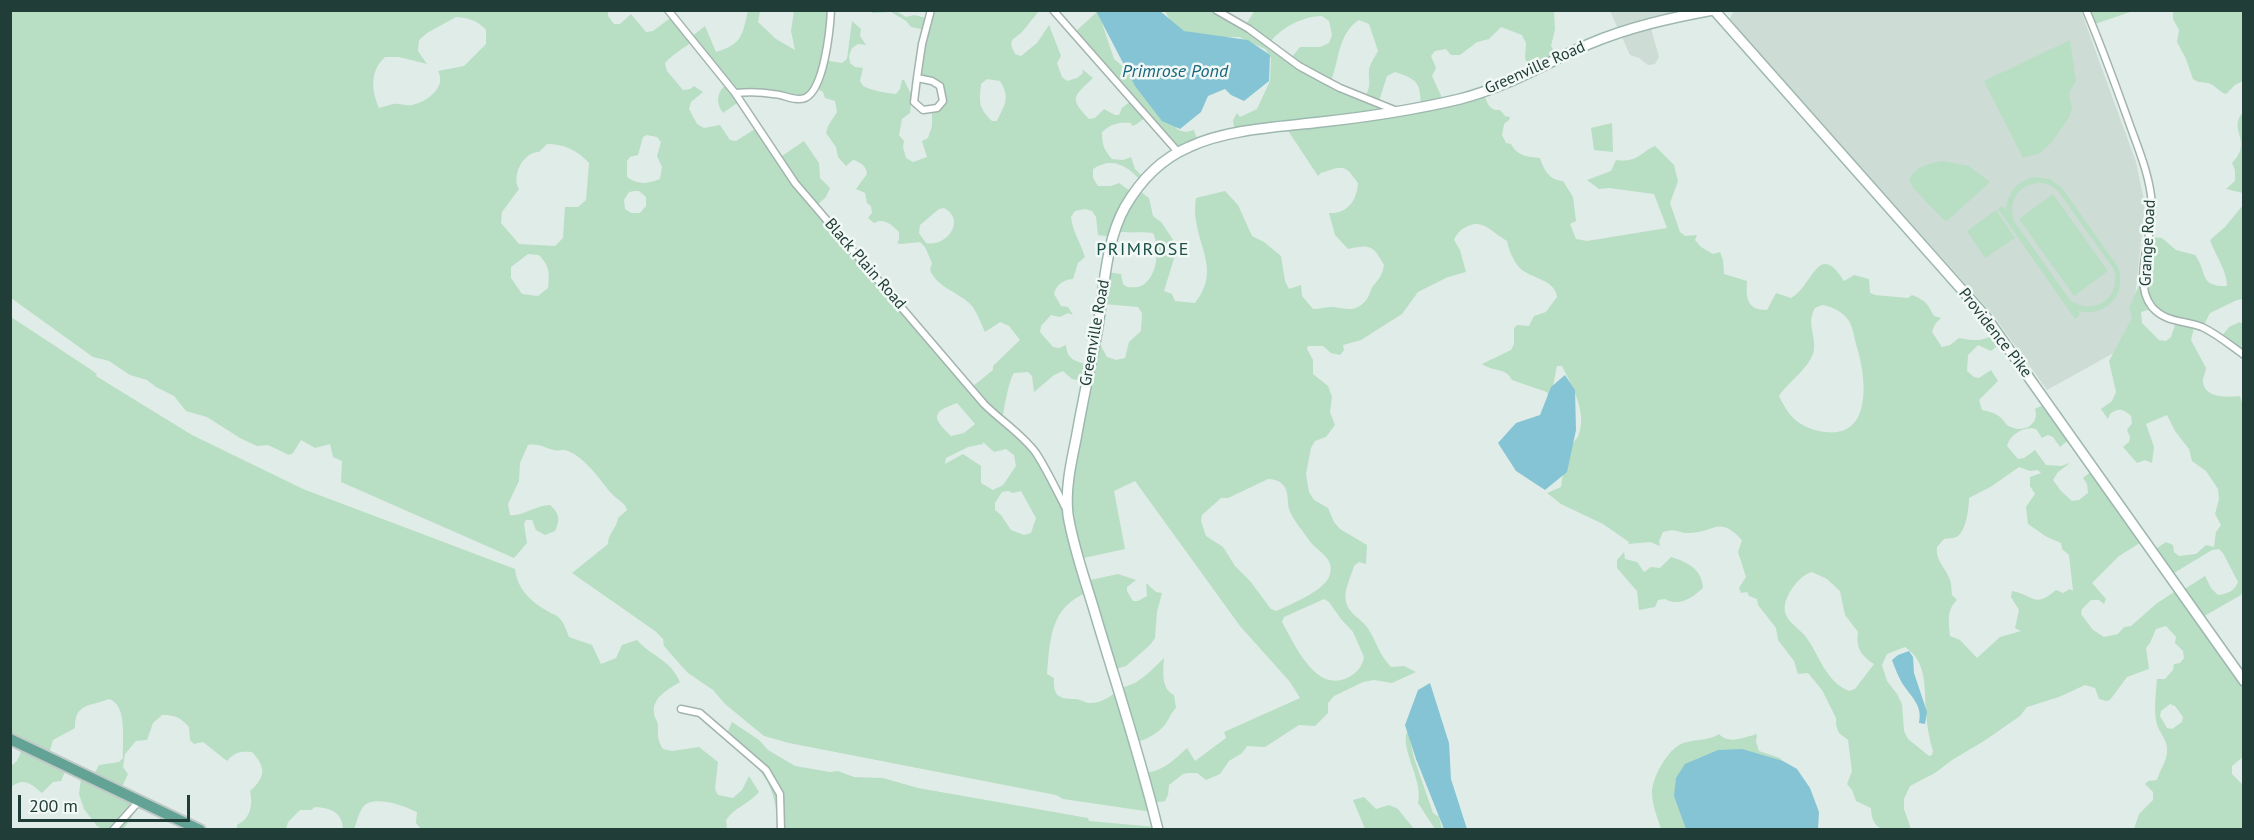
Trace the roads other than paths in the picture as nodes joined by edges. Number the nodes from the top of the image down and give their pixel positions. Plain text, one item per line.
1 (668, 10) edge
2 (831, 10) edge
3 (931, 10) edge
4 (1053, 10) edge
5 (1216, 10) edge
6 (1713, 10) edge
7 (2086, 10) edge
8 (917, 78) junction
9 (735, 93) junction
10 (1397, 111) junction
11 (1178, 152) junction
12 (2244, 355) edge
13 (1068, 512) junction
14 (2242, 679) edge
15 (681, 709) dead end
16 (10, 739) edge
17 (140, 800) junction
18 (113, 830) edge
19 (200, 830) edge
20 (781, 830) edge
21 (1158, 830) edge

1 - 9 street, Black Plain Road
2 - 9 street
3 - 8 street
4 - 11 street
5 - 10 street
6 - 10 main road, Greenville Road
6 - 14 main road, Providence Pike
7 - 12 street, Grange Road
8 - 8 street
9 - 13 street, Black Plain Road
10 - 11 main road, Greenville Road
11 - 13 main road, Greenville Road
13 - 21 main road, Greenville Road
15 - 20 street
16 - 17 main road
17 - 18 street
17 - 19 main road

